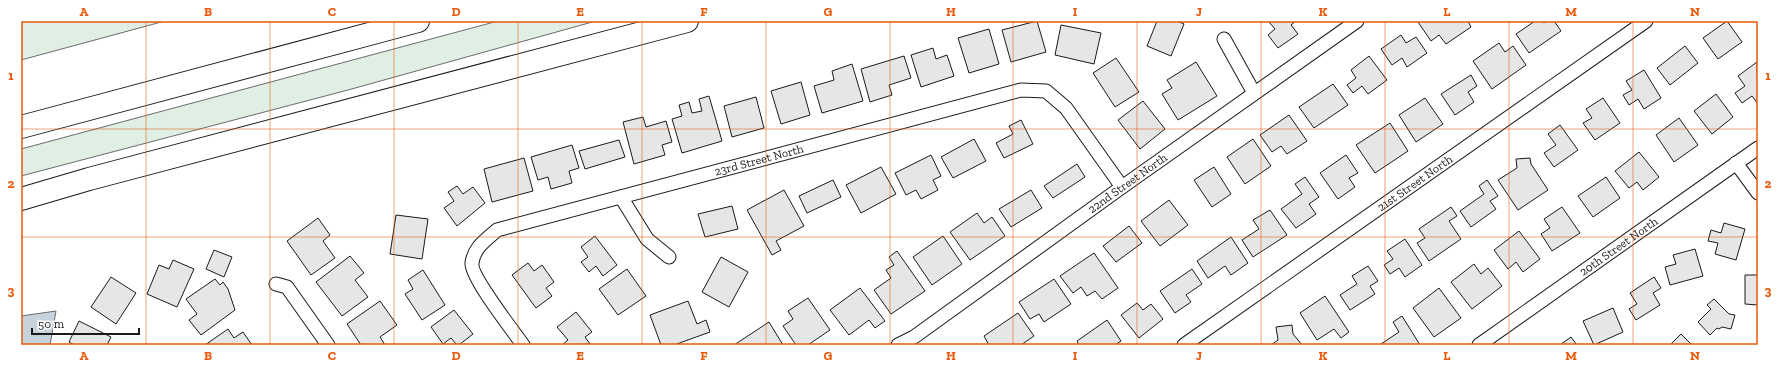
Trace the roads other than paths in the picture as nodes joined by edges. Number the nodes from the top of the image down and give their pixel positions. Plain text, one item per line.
1 (418, 21) edge
2 (688, 21) edge
3 (1357, 21) edge
4 (1646, 21) edge
5 (1224, 39) dead end
6 (1254, 93) junction
7 (21, 127) edge
8 (1758, 148) edge
9 (1736, 163) junction
10 (1122, 187) junction
11 (1758, 193) edge
12 (621, 197) junction
13 (21, 199) edge
14 (670, 257) dead end
15 (276, 284) dead end
16 (328, 345) edge
17 (523, 345) edge
18 (898, 345) edge
19 (1184, 345) edge
20 (1479, 345) edge

1 - 7 highway
2 - 13 highway
3 - 6 street, 22nd Street North
4 - 19 street, 21st Street North
5 - 6 street
6 - 10 street, 22nd Street North
8 - 9 street, 20th Street North
9 - 11 street
9 - 20 street, 20th Street North
10 - 12 street, 23rd Street North
10 - 18 street, 22nd Street North
12 - 14 street
12 - 17 street, 23rd Street North
15 - 16 street

